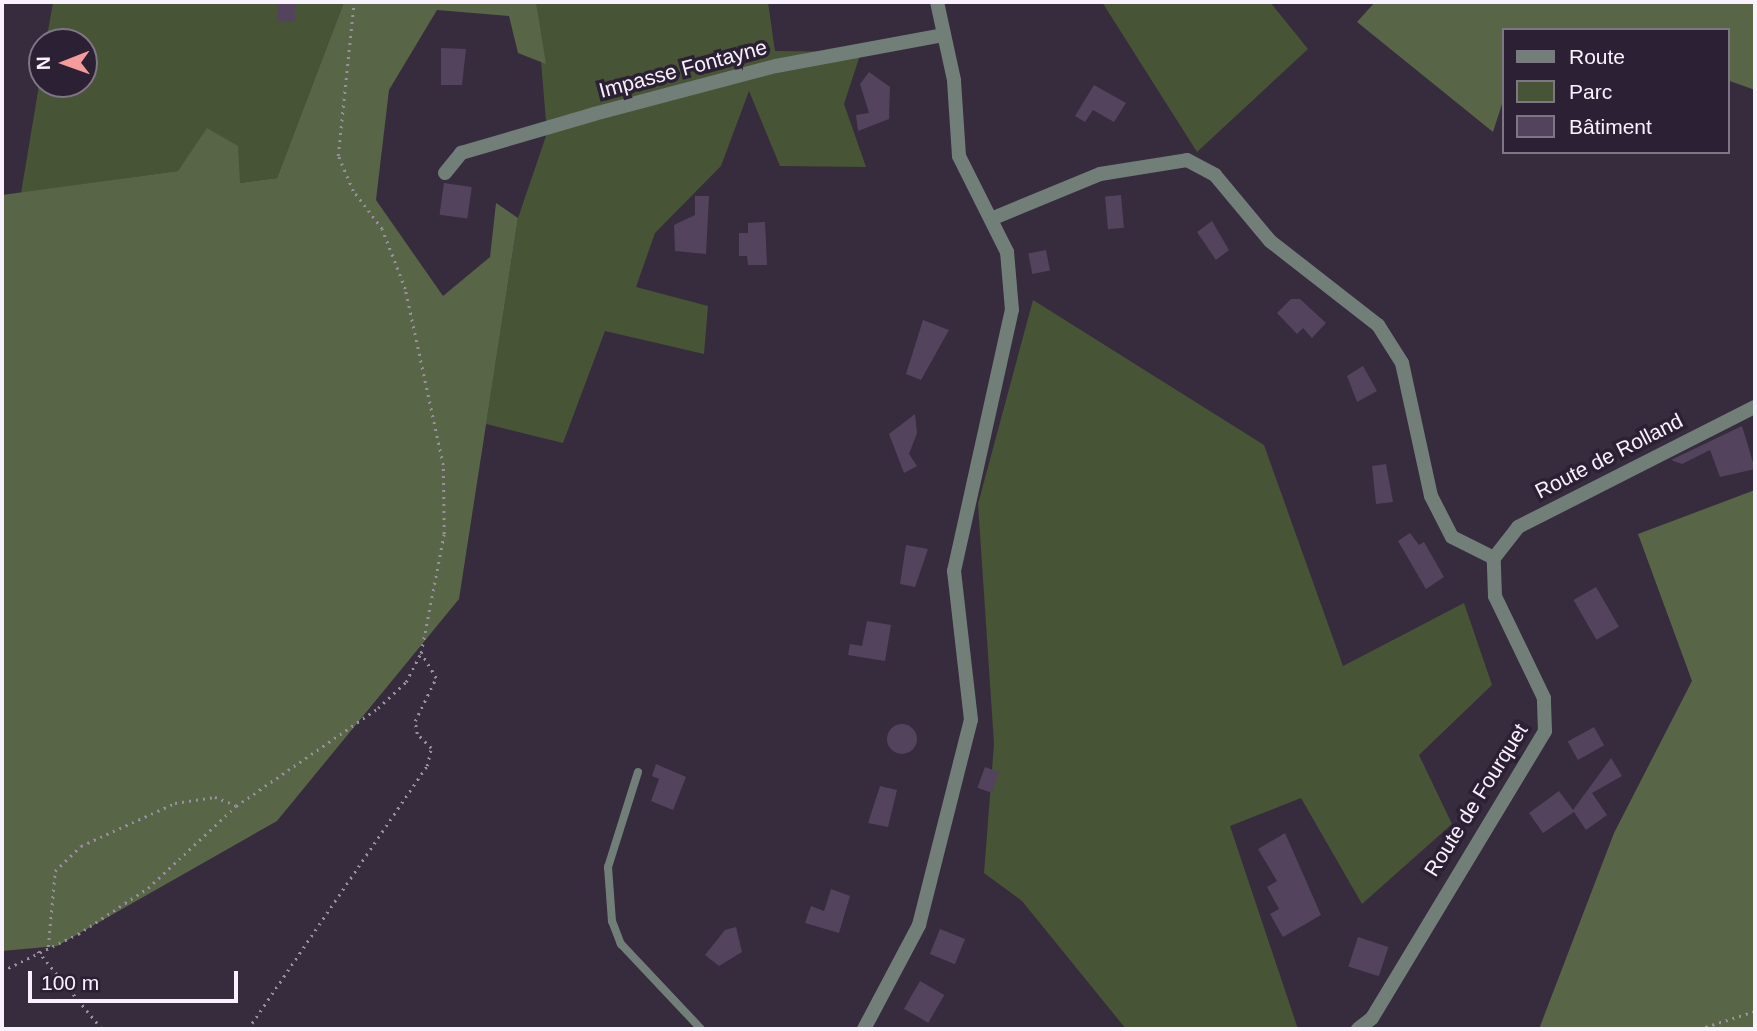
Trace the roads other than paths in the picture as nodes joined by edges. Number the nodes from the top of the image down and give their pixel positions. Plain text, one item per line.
1 (937, 2) edge
2 (944, 34) junction
3 (445, 173) dead end
4 (991, 219) junction
5 (1755, 407) edge
6 (1494, 558) junction
7 (638, 772) dead end
8 (701, 1029) edge
9 (864, 1029) edge
10 (1358, 1029) edge

1 - 2 street
2 - 3 street, Impasse Fontayne
2 - 4 street
4 - 6 street
4 - 9 street
5 - 6 street, Route de Rolland
6 - 10 street, Route de Fourquet
7 - 8 lane

